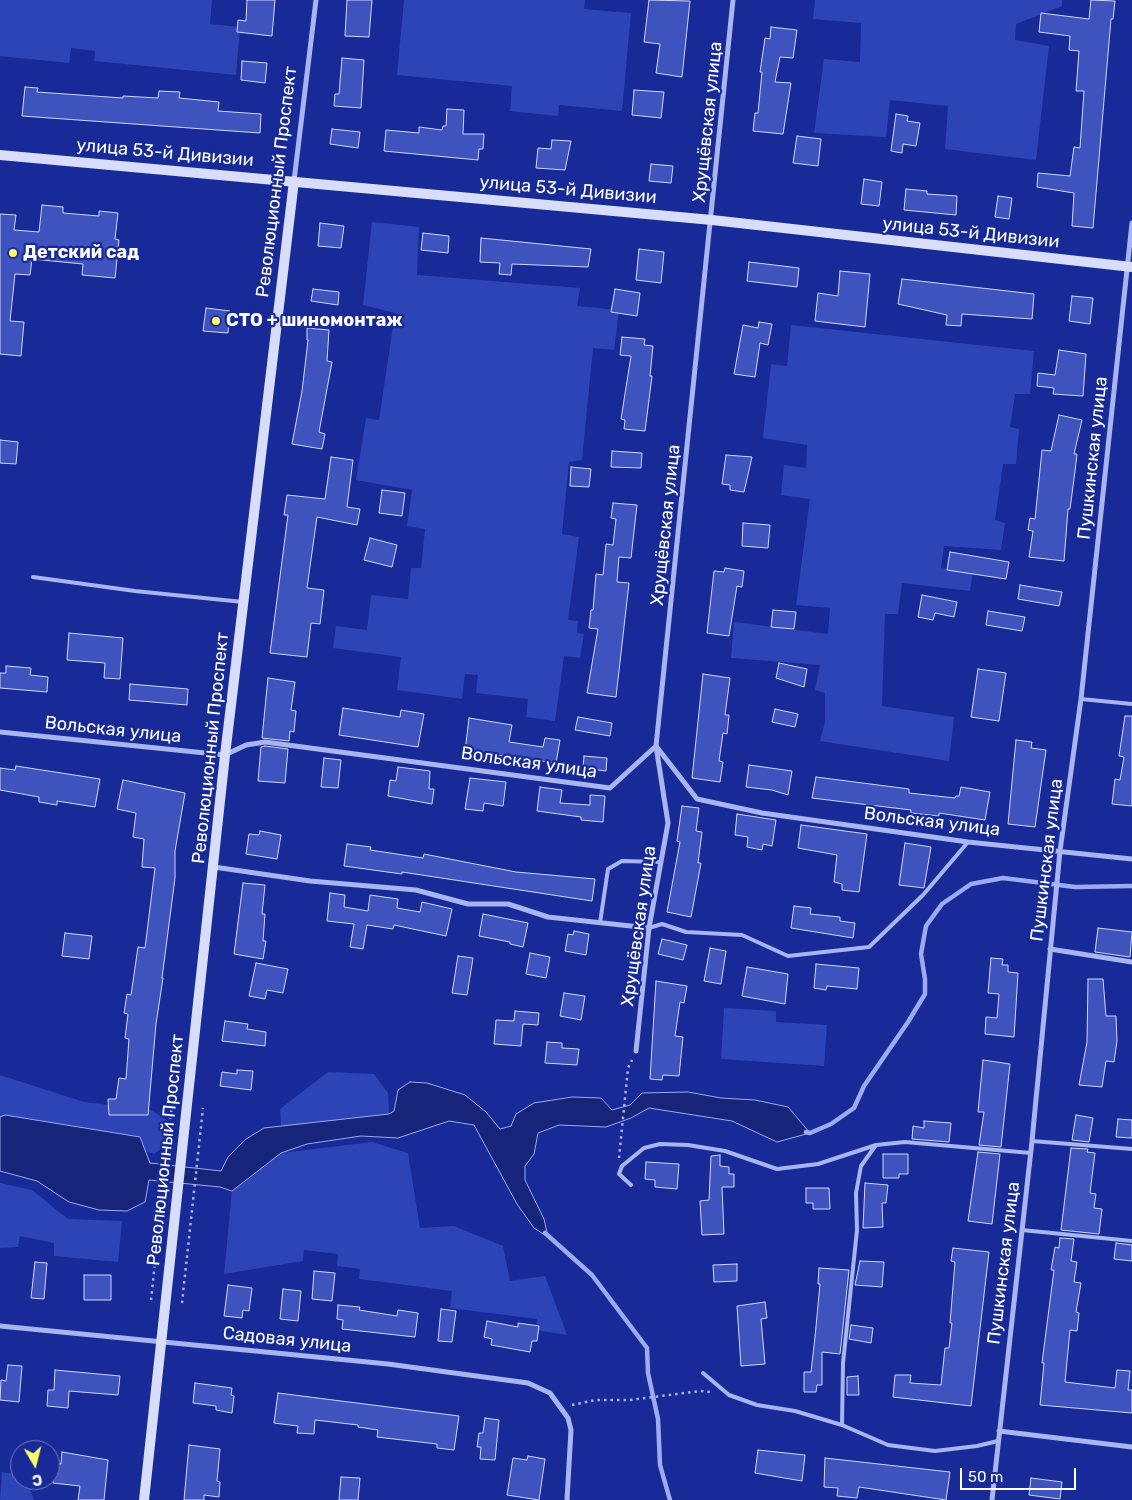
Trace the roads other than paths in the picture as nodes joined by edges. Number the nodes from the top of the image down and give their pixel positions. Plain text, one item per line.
1 (316, 0) edge
2 (734, 0) edge
3 (0, 155) edge
4 (294, 181) junction
5 (712, 220) junction
6 (1132, 223) edge
7 (1130, 267) edge
8 (33, 577) dead end
9 (243, 602) junction
10 (1081, 699) junction
11 (1132, 704) edge
12 (0, 732) edge
13 (656, 746) junction
14 (225, 755) junction
15 (968, 842) junction
16 (1060, 851) junction
17 (1132, 860) edge
18 (661, 862) junction
19 (214, 867) junction
20 (600, 923) junction
21 (649, 928) junction
22 (1050, 949) junction
23 (1132, 962) edge
24 (636, 1051) road end
25 (1032, 1141) junction
26 (876, 1145) junction
27 (1132, 1149) edge
28 (1031, 1153) junction
29 (631, 1185) dead end
30 (1022, 1230) junction
31 (1132, 1241) edge
32 (0, 1326) edge
33 (161, 1341) junction
34 (703, 1374) dead end
35 (842, 1425) junction
36 (999, 1432) junction
37 (998, 1441) junction
38 (1132, 1447) edge
39 (144, 1500) edge
40 (567, 1500) edge
41 (992, 1500) edge

1 - 4 street, Революционный Проспект
2 - 5 street, Хрущёвская улица
3 - 4 street, улица 53-й Дивизии
4 - 5 street, улица 53-й Дивизии
4 - 9 street, Революционный Проспект
5 - 7 street, улица 53-й Дивизии
5 - 13 street, Хрущёвская улица
6 - 7 street, Пушкинская улица
7 - 10 street, Пушкинская улица
8 - 9 lane
9 - 14 street, Революционный Проспект
10 - 11 lane
10 - 16 street, Пушкинская улица
12 - 14 street, Вольская улица
13 - 14 street, Вольская улица
13 - 15 street, Вольская улица
13 - 18 street, Хрущёвская улица
14 - 19 street, Революционный Проспект
15 - 16 street, Вольская улица
15 - 21 lane
16 - 17 street, Вольская улица
16 - 22 street, Пушкинская улица
18 - 20 lane
18 - 21 street, Хрущёвская улица
19 - 20 street
19 - 33 street, Революционный Проспект
20 - 21 street
21 - 24 street, Хрущёвская улица
22 - 23 street
22 - 25 street, Пушкинская улица
25 - 27 lane
25 - 28 street, Пушкинская улица
26 - 28 lane
26 - 29 lane
26 - 35 lane
28 - 30 street, Пушкинская улица
30 - 31 lane
30 - 36 street, Пушкинская улица
32 - 33 street, Садовая улица
33 - 39 street, Революционный Проспект
33 - 40 street, Садовая улица
34 - 35 lane
35 - 37 lane
36 - 37 street, Пушкинская улица
36 - 38 street
37 - 41 street, Пушкинская улица

